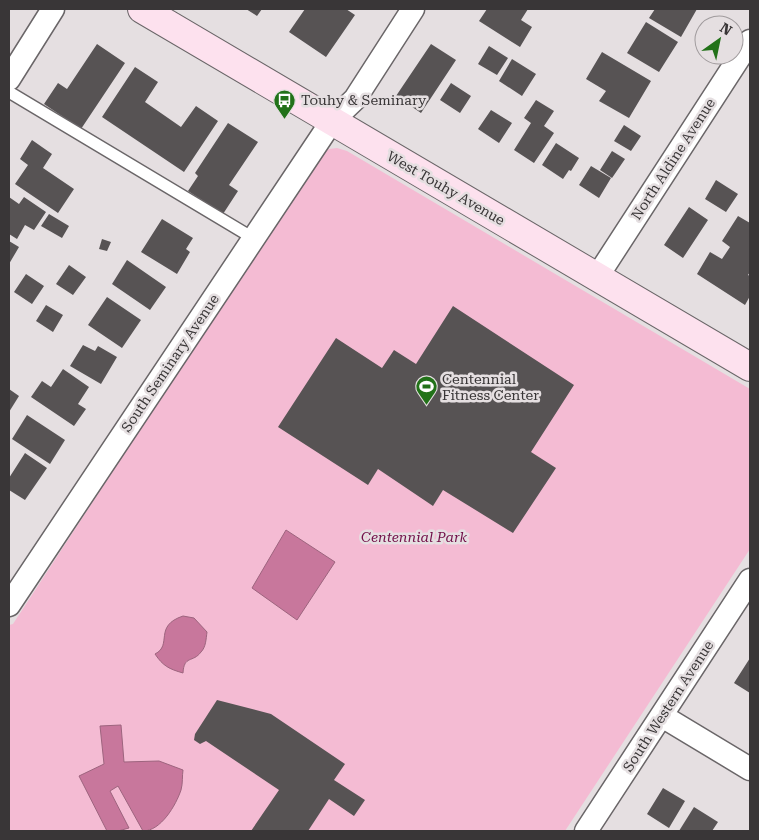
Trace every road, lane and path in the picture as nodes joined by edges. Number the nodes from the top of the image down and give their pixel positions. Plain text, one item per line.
1 (53, 9) edge
2 (142, 9) edge
3 (413, 9) edge
4 (750, 41) edge
5 (9, 79) edge
6 (9, 92) edge
7 (332, 121) junction
8 (253, 238) junction
9 (597, 277) junction
10 (750, 367) edge
11 (750, 580) edge
12 (9, 604) edge
13 (662, 716) junction
14 (750, 770) edge
15 (586, 831) edge

1 - 5 street
2 - 7 main road, West Touhy Avenue
3 - 7 street, South Seminary Avenue
4 - 9 street, North Aldine Avenue
6 - 8 lane
7 - 8 street, South Seminary Avenue
7 - 9 main road, West Touhy Avenue
8 - 12 street, South Seminary Avenue
9 - 10 main road, West Touhy Avenue
11 - 13 street, South Western Avenue
13 - 14 street
13 - 15 street, South Western Avenue

